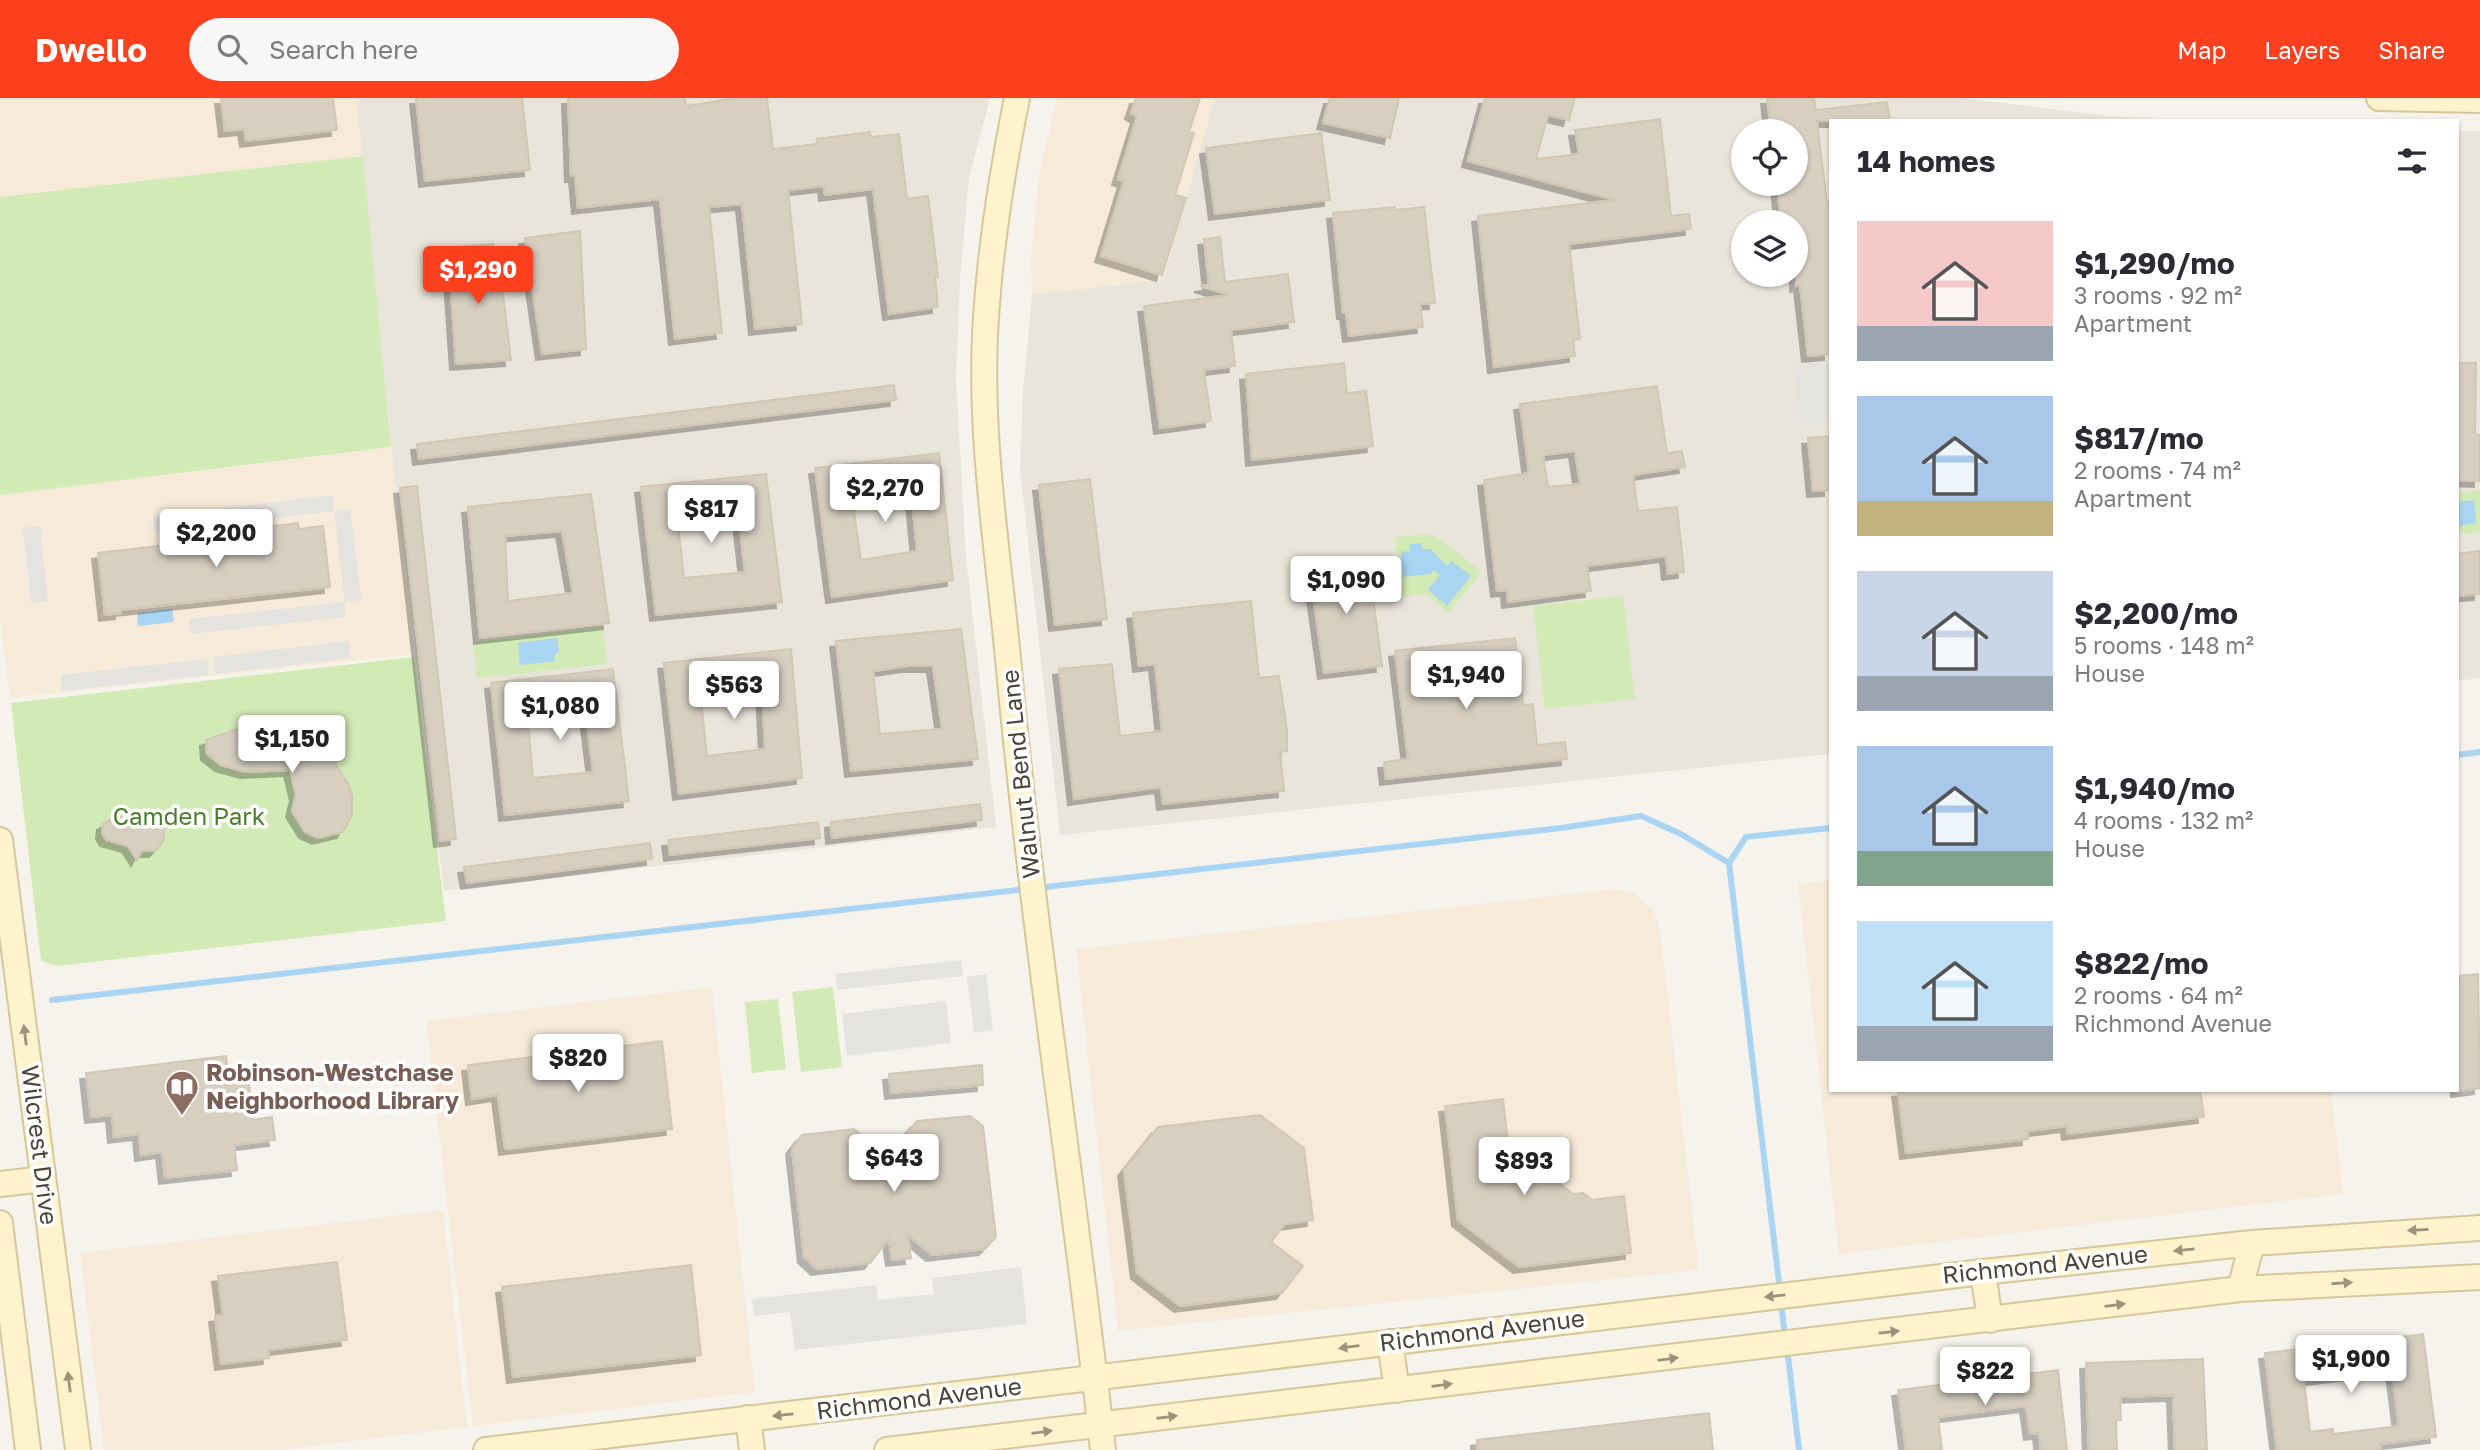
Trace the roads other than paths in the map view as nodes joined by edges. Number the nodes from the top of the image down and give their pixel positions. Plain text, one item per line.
1 (1017, 98) edge
2 (2379, 98) edge
3 (2480, 100) edge
4 (0, 840) edge
5 (4, 910) edge
6 (43, 1179) junction
7 (0, 1184) edge
8 (0, 1223) edge
9 (2480, 1228) edge
10 (2252, 1242) junction
11 (1983, 1272) junction
12 (2480, 1277) edge
13 (2240, 1289) junction
14 (1990, 1321) junction
15 (1390, 1342) junction
16 (1094, 1377) junction
17 (1397, 1390) junction
18 (748, 1419) junction
19 (1100, 1425) junction
20 (28, 1450) edge
21 (78, 1450) edge
22 (486, 1450) edge
23 (752, 1450) edge
24 (887, 1450) edge
25 (1103, 1450) edge

1 - 16 main road, Walnut Bend Lane
2 - 3 main road
4 - 5 main road, Wilcrest Drive
6 -> 5 main road, Wilcrest Drive
6 - 7 main road
21 -> 6 main road, Wilcrest Drive
8 - 20 main road, Wilcrest Drive
9 -> 10 main road, Richmond Avenue
10 -> 11 main road, Richmond Avenue
10 - 13 main road
11 - 14 main road
11 -> 15 main road, Richmond Avenue
13 -> 12 main road, Richmond Avenue
14 -> 13 main road, Richmond Avenue
17 -> 14 main road, Richmond Avenue
15 -> 16 main road, Richmond Avenue
15 - 17 main road
16 -> 18 main road, Richmond Avenue
16 - 19 main road, Walnut Bend Lane
19 -> 17 main road, Richmond Avenue
18 - 22 main road, Richmond Avenue
18 - 23 main road
24 -> 19 main road, Richmond Avenue
19 - 25 main road, Walnut Bend Lane

